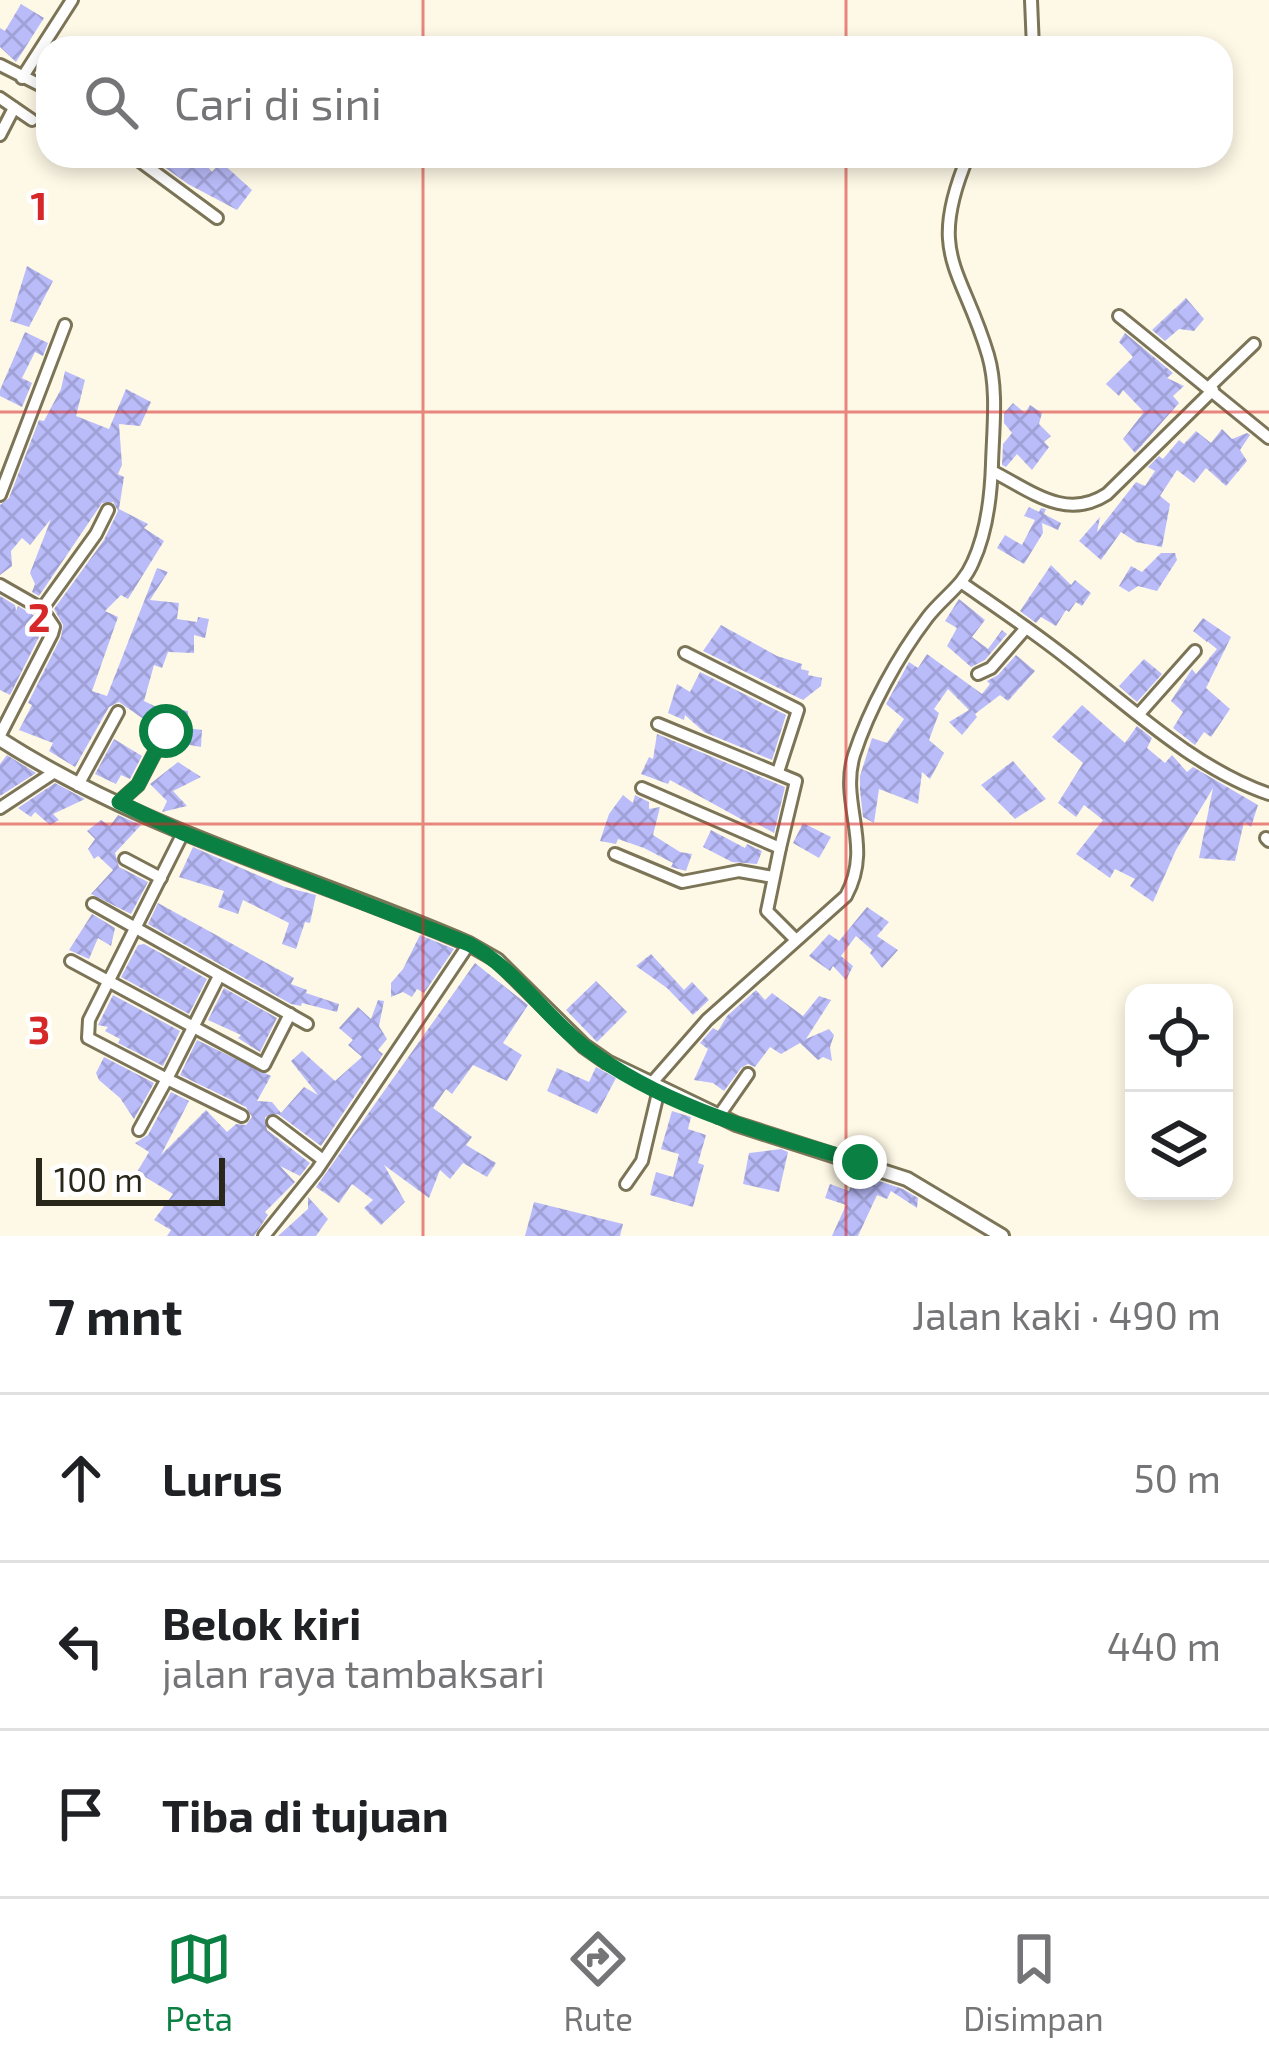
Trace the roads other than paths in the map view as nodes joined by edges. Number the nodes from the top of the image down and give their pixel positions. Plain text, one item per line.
1 (71, 0) edge
2 (1031, 0) edge
3 (48, 36) edge
4 (1032, 36) edge
5 (36, 56) edge
6 (0, 65) edge
7 (22, 78) junction
8 (36, 84) edge
9 (0, 98) edge
10 (14, 108) junction
11 (32, 120) dead end
12 (0, 135) edge
13 (150, 168) edge
14 (965, 168) edge
15 (218, 218) dead end
16 (1120, 316) dead end
17 (65, 325) dead end
18 (1254, 344) dead end
19 (1211, 388) junction
20 (1269, 438) edge
21 (992, 471) junction
22 (2, 486) edge
23 (108, 510) dead end
24 (962, 583) junction
25 (0, 585) edge
26 (41, 609) junction
27 (1026, 628) junction
28 (1195, 651) dead end
29 (685, 653) dead end
30 (978, 674) dead end
31 (118, 712) dead end
32 (1139, 714) junction
33 (658, 724) dead end
34 (166, 731) dead end
35 (0, 737) edge
36 (778, 772) junction
37 (53, 773) junction
38 (79, 785) junction
39 (642, 788) dead end
40 (1269, 794) edge
41 (119, 802) junction
42 (0, 808) edge
43 (183, 833) junction
44 (780, 848) junction
45 (615, 854) dead end
46 (125, 859) dead end
47 (773, 877) junction
48 (161, 878) junction
49 (93, 904) dead end
50 (136, 929) junction
51 (795, 939) junction
52 (469, 944) junction
53 (71, 961) dead end
54 (219, 976) junction
55 (111, 983) junction
56 (290, 1014) junction
57 (307, 1024) dead end
58 (192, 1027) junction
59 (748, 1074) dead end
60 (167, 1079) junction
61 (654, 1087) junction
62 (242, 1116) dead end
63 (718, 1117) junction
64 (273, 1122) dead end
65 (139, 1130) dead end
66 (323, 1160) junction
67 (626, 1184) dead end
68 (264, 1236) edge
69 (1002, 1236) edge

1 - 3 street
2 - 4 street
5 - 7 street
6 - 7 street
7 - 8 street
9 - 10 street
10 - 11 street
10 - 12 street
13 - 15 street
14 - 21 street
16 - 19 street
17 - 22 street
18 - 19 street
19 - 20 street
19 - 21 street
21 - 24 street
23 - 26 street
24 - 27 street
24 - 51 street
25 - 26 street
26 - 35 street
27 - 30 street
27 - 32 street
28 - 32 street
29 - 36 street
31 - 38 street
32 - 40 street
33 - 36 street
34 - 41 street
35 - 37 street
36 - 44 street
37 - 38 street
37 - 42 street
38 - 41 street
39 - 44 street
41 - 43 street
43 - 48 street
43 - 52 street
44 - 47 street
45 - 47 street
46 - 48 street
47 - 51 street
48 - 50 street
49 - 50 street
50 - 54 street
50 - 55 street
51 - 61 street
52 - 61 street
52 - 66 street
53 - 55 street
54 - 56 street
54 - 58 street
55 - 58 street
55 - 60 street
56 - 57 street
56 - 58 street
58 - 60 street
59 - 63 street
60 - 62 street
60 - 65 street
61 - 63 street
61 - 67 street
63 - 69 street
64 - 66 street
66 - 68 street

